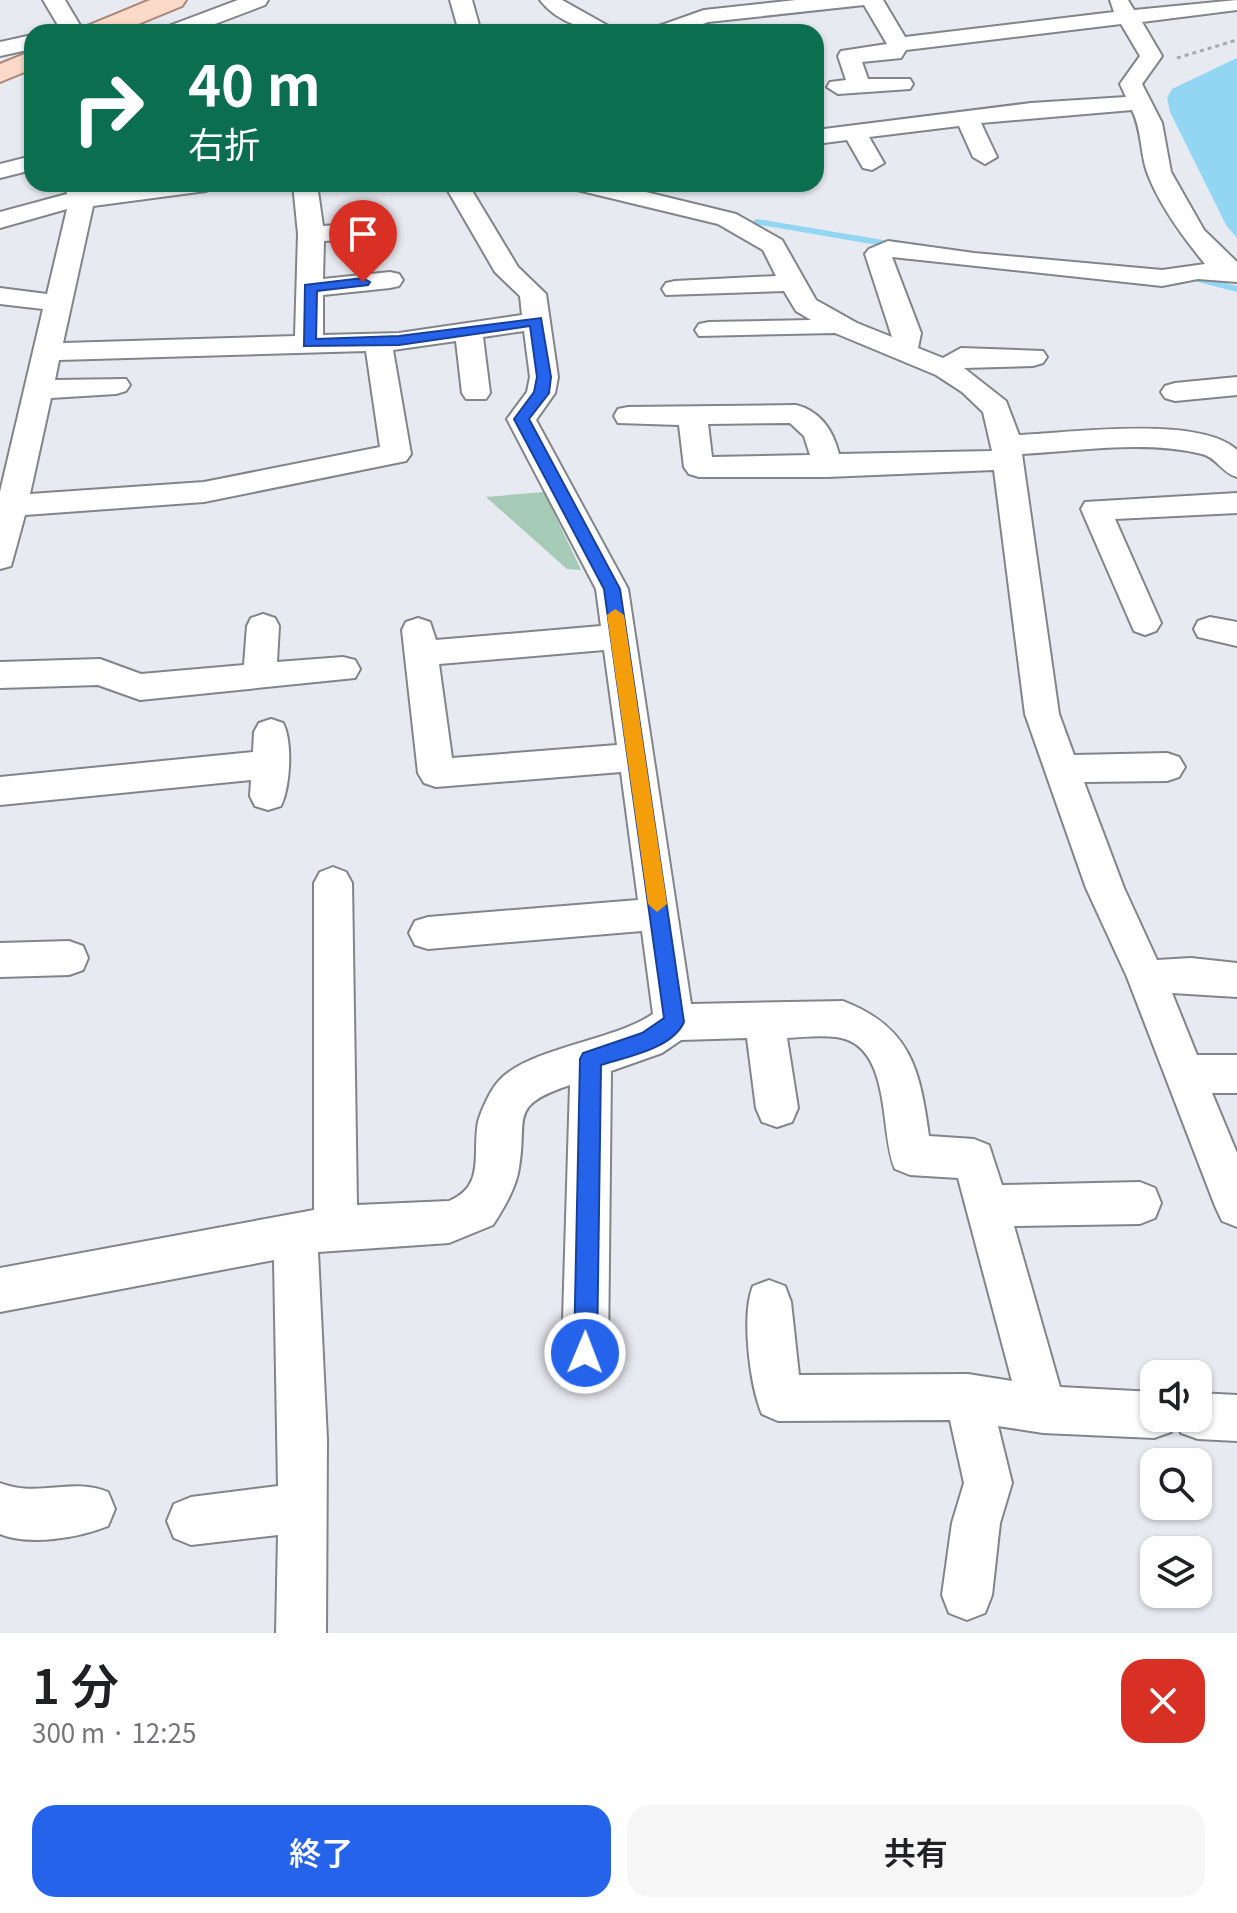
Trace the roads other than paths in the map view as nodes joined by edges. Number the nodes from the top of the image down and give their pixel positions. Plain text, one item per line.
1 (54, 0) edge
2 (173, 0) edge
3 (257, 0) edge
4 (461, 0) edge
5 (551, 0) edge
6 (858, 0) edge
7 (872, 0) edge
8 (1229, 0) edge
9 (701, 8) edge
10 (1124, 9) edge
11 (140, 14) junction
12 (68, 24) edge
13 (116, 24) edge
14 (159, 24) edge
15 (195, 24) edge
16 (468, 24) edge
17 (592, 24) edge
18 (676, 24) edge
19 (24, 44) edge
20 (898, 44) junction
21 (0, 49) edge
22 (24, 63) edge
23 (0, 74) edge
24 (902, 84) dead end
25 (1140, 103) junction
26 (967, 118) junction
27 (854, 132) junction
28 (824, 136) edge
29 (985, 157) dead end
30 (872, 163) dead end
31 (24, 165) edge
32 (0, 171) edge
33 (306, 192) edge
34 (461, 192) edge
35 (615, 192) edge
36 (79, 193) edge
37 (0, 220) edge
38 (375, 230) dead end
39 (311, 234) junction
40 (1103, 271) junction
41 (390, 280) dead end
42 (793, 283) junction
43 (310, 288) junction
44 (674, 288) dead end
45 (0, 296) edge
46 (1116, 300) dead end
47 (58, 303) junction
48 (537, 321) junction
49 (837, 323) junction
50 (709, 330) dead end
51 (469, 332) junction
52 (378, 342) junction
53 (309, 343) junction
54 (47, 352) junction
55 (903, 352) junction
56 (1033, 357) dead end
57 (946, 369) junction
58 (116, 385) dead end
59 (1237, 386) edge
60 (38, 390) junction
61 (1175, 392) dead end
62 (476, 393) dead end
63 (692, 415) junction
64 (628, 416) dead end
65 (1007, 452) junction
66 (827, 467) junction
67 (1237, 467) edge
68 (1237, 503) edge
69 (7, 507) edge
70 (0, 558) edge
71 (1145, 623) dead end
72 (263, 626) dead end
73 (619, 637) junction
74 (343, 669) dead end
75 (0, 675) edge
76 (260, 676) junction
77 (636, 757) junction
78 (270, 764) dead end
79 (1167, 767) dead end
80 (1062, 769) junction
81 (0, 791) edge
82 (333, 883) dead end
83 (659, 914) junction
84 (428, 933) dead end
85 (69, 958) dead end
86 (0, 960) edge
87 (1146, 977) junction
88 (1237, 980) edge
89 (764, 1020) junction
90 (674, 1022) junction
91 (591, 1059) junction
92 (1185, 1074) junction
93 (1237, 1074) edge
94 (777, 1108) dead end
95 (1140, 1203) dead end
96 (987, 1206) junction
97 (1237, 1206) edge
98 (316, 1231) junction
99 (0, 1293) edge
100 (769, 1302) dead end
101 (585, 1353) dead end
102 (968, 1397) junction
103 (1043, 1410) junction
104 (1140, 1414) edge
105 (1212, 1417) edge
106 (1237, 1418) edge
107 (0, 1507) edge
108 (302, 1508) junction
109 (91, 1509) dead end
110 (191, 1521) dead end
111 (967, 1595) dead end
112 (301, 1633) edge

1 - 12 street
2 - 11 main road
3 - 15 street
4 - 16 street
5 - 17 street
6 - 9 street
7 - 20 street
8 - 10 street
9 - 18 street
10 - 20 street
10 - 25 street
11 - 13 main road
11 - 14 street
19 - 21 street
20 - 24 street
22 - 23 main road
25 - 26 street
25 - 40 street
26 - 27 street
26 - 29 street
27 - 28 street
27 - 30 street
31 - 32 street
33 - 39 street
34 - 48 street
35 - 42 street
36 - 37 street
36 - 47 street
38 - 39 street
39 - 43 street
40 - 46 street
40 - 55 street
41 - 43 street
42 - 44 street
42 - 49 street
43 - 53 street
45 - 47 street
47 - 54 street
48 - 51 street
48 - 73 street
49 - 50 street
49 - 55 street
51 - 52 street
51 - 62 street
52 - 53 street
52 - 69 street
53 - 54 street
54 - 60 street
55 - 57 street
56 - 57 street
57 - 65 street
58 - 60 street
59 - 61 street
60 - 69 street
63 - 64 street
63 - 66 street
63 - 66 street
65 - 66 street
65 - 67 street
65 - 80 street
68 - 71 street
69 - 70 street
72 - 76 street
73 - 77 street
73 - 77 street
74 - 76 street
75 - 76 street
77 - 83 street
78 - 81 street
79 - 80 street
80 - 87 street
82 - 98 street
83 - 84 street
83 - 90 street
85 - 86 street
87 - 88 street
87 - 92 street
89 - 90 street
89 - 94 street
89 - 96 street
90 - 91 street
91 - 98 street
91 - 101 street
92 - 93 street
92 - 97 street
95 - 96 street
96 - 103 street
98 - 99 street
98 - 108 street
100 - 102 street
102 - 103 street
102 - 111 street
103 - 104 street
105 - 106 street
107 - 109 street
108 - 110 street
108 - 112 street

